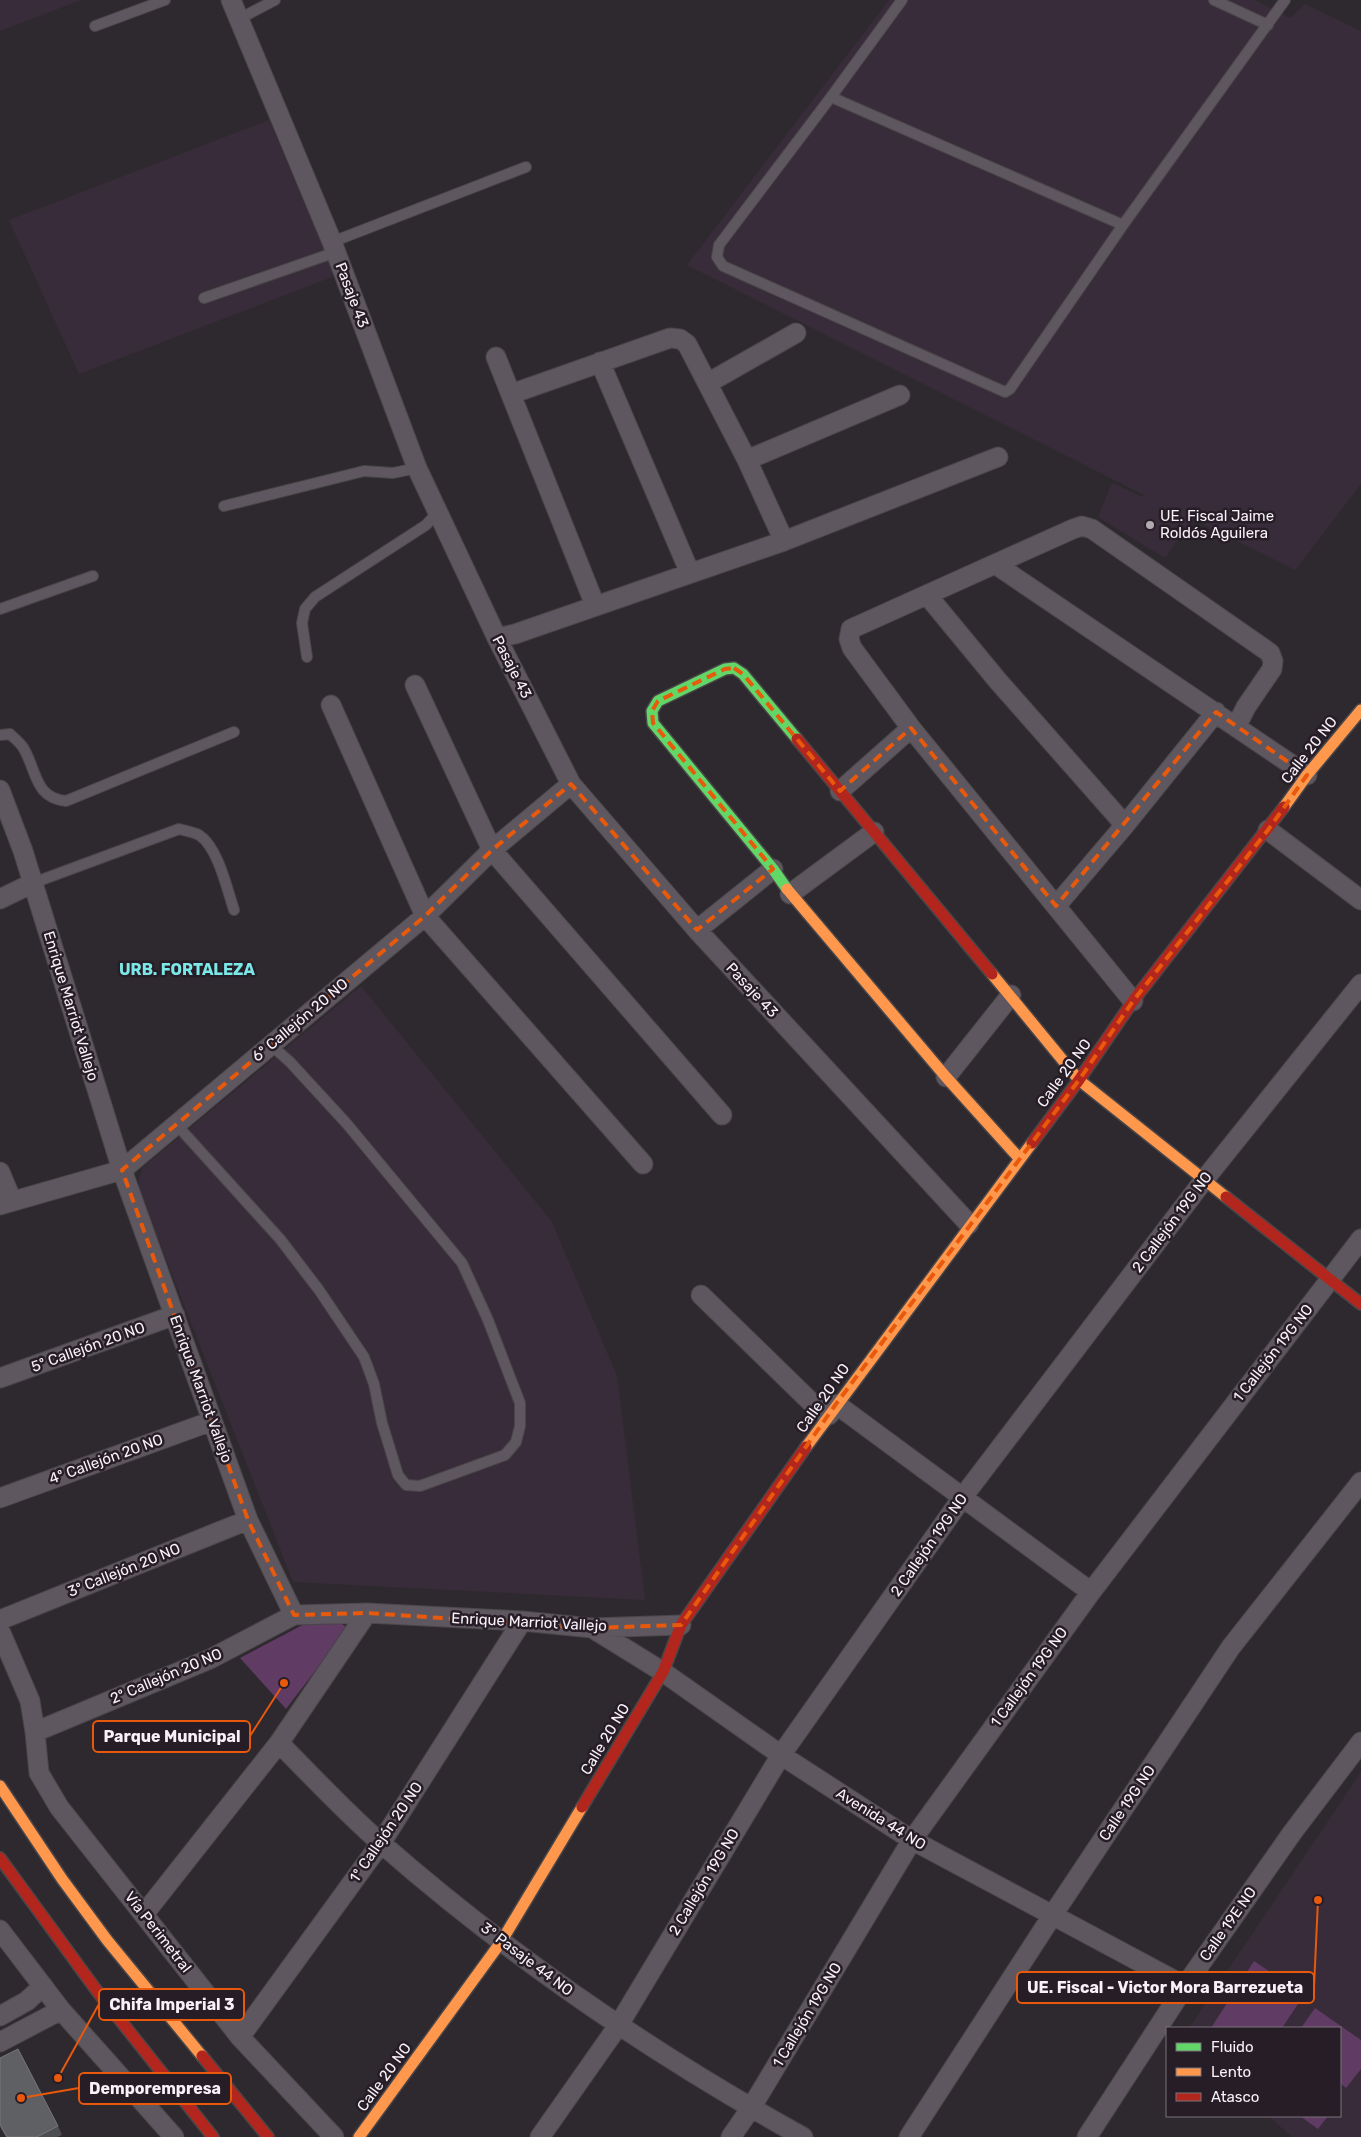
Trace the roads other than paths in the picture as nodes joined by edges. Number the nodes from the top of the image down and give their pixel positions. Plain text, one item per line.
1 (165, 0) edge
2 (231, 0) edge
3 (275, 0) edge
4 (902, 0) edge
5 (1214, 0) edge
6 (1285, 0) edge
7 (239, 19) junction
8 (1268, 25) junction
9 (95, 26) dead end
10 (831, 96) junction
11 (526, 167) dead end
12 (1123, 225) junction
13 (334, 247) junction
14 (204, 298) dead end
15 (796, 333) dead end
16 (496, 357) dead end
17 (600, 362) junction
18 (708, 384) junction
19 (511, 394) junction
20 (900, 395) dead end
21 (998, 457) dead end
22 (747, 460) junction
23 (417, 468) junction
24 (224, 506) dead end
25 (437, 513) junction
26 (784, 541) junction
27 (995, 564) junction
28 (690, 573) junction
29 (93, 576) dead end
30 (927, 595) junction
31 (595, 606) junction
32 (0, 610) edge
33 (497, 638) junction
34 (307, 657) dead end
35 (415, 685) dead end
36 (330, 705) dead end
37 (1361, 710) edge
38 (1216, 712) junction
39 (1236, 727) junction
40 (911, 728) junction
41 (234, 732) dead end
42 (0, 736) edge
43 (1307, 775) junction
44 (571, 784) junction
45 (0, 790) edge
46 (840, 791) junction
47 (1125, 825) junction
48 (1268, 830) junction
49 (874, 832) junction
50 (0, 833) edge
51 (24, 850) junction
52 (492, 850) junction
53 (773, 868) junction
54 (32, 883) junction
55 (790, 894) junction
56 (0, 899) edge
57 (1361, 900) edge
58 (1056, 906) junction
59 (234, 910) dead end
60 (425, 916) junction
61 (697, 930) junction
62 (1361, 984) edge
63 (1011, 995) junction
64 (1133, 1001) junction
65 (270, 1044) junction
66 (946, 1077) junction
67 (1079, 1080) junction
68 (722, 1115) dead end
69 (176, 1123) junction
70 (1019, 1158) junction
71 (643, 1164) dead end
72 (122, 1170) junction
73 (0, 1172) edge
74 (1204, 1180) junction
75 (6, 1203) edge
76 (969, 1224) junction
77 (1361, 1239) edge
78 (1330, 1280) junction
79 (701, 1295) dead end
80 (1361, 1304) edge
81 (175, 1315) junction
82 (0, 1378) edge
83 (833, 1409) junction
84 (212, 1421) junction
85 (1361, 1482) edge
86 (0, 1498) edge
87 (962, 1498) junction
88 (248, 1520) junction
89 (1091, 1592) junction
90 (366, 1613) junction
91 (294, 1615) junction
92 (0, 1620) edge
93 (522, 1621) junction
94 (681, 1625) junction
95 (592, 1628) junction
96 (0, 1631) edge
97 (663, 1672) junction
98 (35, 1732) junction
99 (1361, 1742) edge
100 (279, 1743) junction
101 (781, 1754) junction
102 (0, 1786) edge
103 (912, 1840) junction
104 (381, 1843) junction
105 (0, 1858) edge
106 (144, 1914) junction
107 (1052, 1916) junction
108 (0, 1930) edge
109 (501, 1942) junction
110 (43, 1986) junction
111 (1185, 1986) junction
112 (61, 2010) junction
113 (0, 2016) edge
114 (618, 2026) junction
115 (240, 2036) junction
116 (0, 2042) edge
117 (751, 2108) junction
118 (174, 2137) edge
119 (213, 2137) edge
120 (268, 2137) edge
121 (334, 2137) edge
122 (359, 2137) edge
123 (540, 2137) edge
124 (731, 2137) edge
125 (803, 2137) edge
126 (909, 2137) edge
127 (1087, 2137) edge

1 - 9 lane
2 - 7 street, Pasaje 43
3 - 7 lane
4 - 10 lane
5 - 8 lane
6 - 8 lane
7 - 13 street, Pasaje 43
8 - 12 lane
10 - 12 lane
10 - 12 lane
11 - 13 lane
13 - 14 lane
13 - 23 street, Pasaje 43
15 - 18 street
16 - 19 street
17 - 18 street
17 - 19 street
17 - 28 street
18 - 22 street
19 - 31 street
20 - 22 street
21 - 26 street
22 - 26 street
23 - 24 lane
23 - 25 street, Pasaje 43
25 - 33 street, Pasaje 43
25 - 34 lane
26 - 28 street
27 - 30 street
27 - 38 street
27 - 39 street
28 - 31 street
29 - 32 lane
30 - 40 street
30 - 47 street
31 - 33 street
33 - 44 street, Pasaje 43
35 - 52 street
36 - 60 street
37 - 43 main road, Calle 20 NO
38 - 39 street
38 - 47 street
39 - 43 street
40 - 46 street
40 - 58 street
41 - 42 lane
43 - 48 main road, Calle 20 NO
44 - 52 street, 6º Callejón 20 NO
44 - 61 street, Pasaje 43
45 - 51 street, Enrique Marriot Vallejo
46 - 49 main road
46 - 53 main road
47 - 58 street
48 - 57 street
48 - 64 main road, Calle 20 NO
49 - 55 street
49 - 63 main road
50 - 51 street
51 - 54 street, Enrique Marriot Vallejo
52 - 60 street, 6º Callejón 20 NO
52 - 68 street
53 - 55 main road
53 - 61 street
54 - 56 street
54 - 59 lane
54 - 72 street, Enrique Marriot Vallejo
55 - 66 main road
58 - 64 street
60 - 65 street, 6º Callejón 20 NO
60 - 71 street
61 - 76 street, Pasaje 43
62 - 74 street, 2 Callejón 19G NO
63 - 66 street
63 - 67 main road
64 - 67 main road, Calle 20 NO
65 - 69 street, 6º Callejón 20 NO
65 - 69 lane
66 - 70 main road
67 - 70 main road, Calle 20 NO
67 - 74 main road
69 - 72 street, 6º Callejón 20 NO
70 - 76 main road, Calle 20 NO
72 - 75 street, 6º Callejón 20 NO
72 - 81 street, Enrique Marriot Vallejo
73 - 75 street
74 - 78 main road
74 - 87 street, 2 Callejón 19G NO
76 - 83 main road, Calle 20 NO
77 - 78 street, 1 Callejón 19G NO
78 - 80 main road
78 - 89 street, 1 Callejón 19G NO
79 - 83 street
81 - 82 street, 5º Callejón 20 NO
81 - 84 street, Enrique Marriot Vallejo
83 - 87 street
83 - 94 main road, Calle 20 NO
84 - 86 street, 4º Callejón 20 NO
84 - 88 street, Enrique Marriot Vallejo
85 - 107 street, Calle 19G NO
87 - 89 street
87 - 101 street, 2 Callejón 19G NO
88 - 91 street, Enrique Marriot Vallejo
88 - 92 street, 3º Callejón 20 NO
89 - 103 street, 1 Callejón 19G NO
90 - 91 street, Enrique Marriot Vallejo
90 - 93 street, Enrique Marriot Vallejo
90 - 100 street
91 - 98 street, 2º Callejón 20 NO
93 - 95 street, Enrique Marriot Vallejo
93 - 104 street, 1º Callejón 20 NO
94 - 95 street, Enrique Marriot Vallejo
94 - 97 main road, Calle 20 NO
95 - 97 street, Avenida 44 NO
96 - 98 street
97 - 101 street, Avenida 44 NO
97 - 109 main road, Calle 20 NO
98 - 106 street, Vía Perimetral
99 - 111 street, Calle 19E NO
100 - 104 street, 3º Pasaje 44 NO
100 - 106 street
101 - 103 street, Avenida 44 NO
101 - 114 street, 2 Callejón 19G NO
102 - 120 main road
103 - 107 street, Avenida 44 NO
103 - 117 street, 1 Callejón 19G NO
104 - 109 street, 3º Pasaje 44 NO
104 - 115 street, 1º Callejón 20 NO
105 - 119 main road
106 - 115 street, Vía Perimetral
107 - 111 street, Avenida 44 NO
107 - 126 street, Calle 19G NO
108 - 110 street
109 - 114 street, 3º Pasaje 44 NO
109 - 122 main road, Calle 20 NO
110 - 112 street
110 - 113 street
111 - 127 street, Calle 19E NO
112 - 116 street
112 - 118 street
114 - 117 street, 3º Pasaje 44 NO
114 - 123 street, 2 Callejón 19G NO
115 - 121 street, Vía Perimetral
117 - 124 street, 1 Callejón 19G NO
117 - 125 street, 3º Pasaje 44 NO

